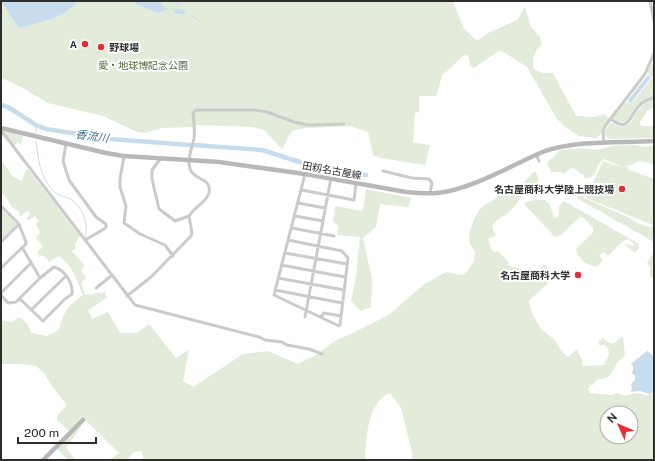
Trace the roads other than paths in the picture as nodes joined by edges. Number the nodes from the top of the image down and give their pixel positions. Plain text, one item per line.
1 (650, 1) edge
2 (654, 21) edge
3 (654, 53) edge
4 (654, 97) edge
5 (611, 119) junction
6 (344, 124) dead end
7 (2, 129) edge
8 (654, 141) edge
9 (604, 143) junction
10 (66, 144) junction
11 (536, 154) junction
12 (124, 156) junction
13 (161, 158) junction
14 (189, 160) junction
15 (539, 161) dead end
16 (383, 171) dead end
17 (305, 174) junction
18 (331, 178) junction
19 (356, 183) junction
20 (302, 190) junction
21 (430, 193) junction
22 (328, 196) junction
23 (298, 202) junction
24 (1, 206) edge
25 (325, 208) junction
26 (189, 216) junction
27 (295, 216) junction
28 (323, 221) junction
29 (19, 224) junction
30 (292, 228) junction
31 (321, 234) junction
32 (334, 236) dead end
33 (85, 240) junction
34 (288, 240) junction
35 (1, 242) edge
36 (318, 246) junction
37 (22, 247) junction
38 (285, 253) junction
39 (173, 256) junction
40 (316, 259) junction
41 (31, 263) junction
42 (347, 264) junction
43 (282, 265) junction
44 (1, 268) edge
45 (314, 271) junction
46 (66, 276) junction
47 (111, 276) junction
48 (345, 277) junction
49 (40, 278) junction
50 (278, 278) junction
51 (312, 284) junction
52 (96, 288) dead end
53 (275, 290) junction
54 (344, 290) junction
55 (1, 294) edge
56 (127, 296) junction
57 (310, 297) junction
58 (20, 299) junction
59 (342, 303) junction
60 (31, 310) junction
61 (307, 311) junction
62 (341, 316) junction
63 (305, 317) dead end
64 (321, 317) junction
65 (322, 354) dead end
66 (83, 420) dead end
67 (43, 460) edge

1 - 2 street
3 - 5 street
4 - 5 street
5 - 9 street
6 - 14 street
7 - 10 main road, 田籾名古屋線
7 - 33 street
8 - 9 main road, 田籾名古屋線
9 - 11 main road, 田籾名古屋線
10 - 12 main road, 田籾名古屋線
10 - 33 street
11 - 15 street
11 - 21 main road, 田籾名古屋線
12 - 13 main road, 田籾名古屋線
12 - 39 street
13 - 14 main road, 田籾名古屋線
13 - 26 street
14 - 17 main road, 田籾名古屋線
14 - 26 street
16 - 21 street
17 - 18 main road, 田籾名古屋線
17 - 20 street
18 - 19 main road, 田籾名古屋線
18 - 22 street
19 - 21 main road, 田籾名古屋線
19 - 22 street
20 - 22 street
20 - 23 street
22 - 25 street
23 - 25 street
23 - 27 street
24 - 29 street
25 - 28 street
26 - 39 street
27 - 28 street
27 - 30 street
28 - 31 street
29 - 35 street
29 - 37 street
30 - 31 street
30 - 34 street
31 - 32 street
31 - 36 street
33 - 47 street
34 - 36 street
34 - 38 street
36 - 40 street
36 - 42 street
37 - 41 street
37 - 44 street
38 - 40 street
38 - 43 street
39 - 56 street
40 - 42 street
40 - 45 street
41 - 49 street
41 - 55 street
42 - 48 street
43 - 45 street
43 - 50 street
45 - 48 street
45 - 51 street
46 - 49 street
46 - 60 street
46 - 60 street
47 - 52 street
47 - 56 street
48 - 54 street
49 - 58 street
50 - 51 street
50 - 53 street
51 - 54 street
51 - 57 street
53 - 57 street
53 - 61 street
54 - 59 street
55 - 58 street
56 - 65 street
57 - 59 street
57 - 61 street
58 - 60 street
59 - 62 street
61 - 63 street
61 - 64 street
62 - 64 street
62 - 64 street
66 - 67 main road

